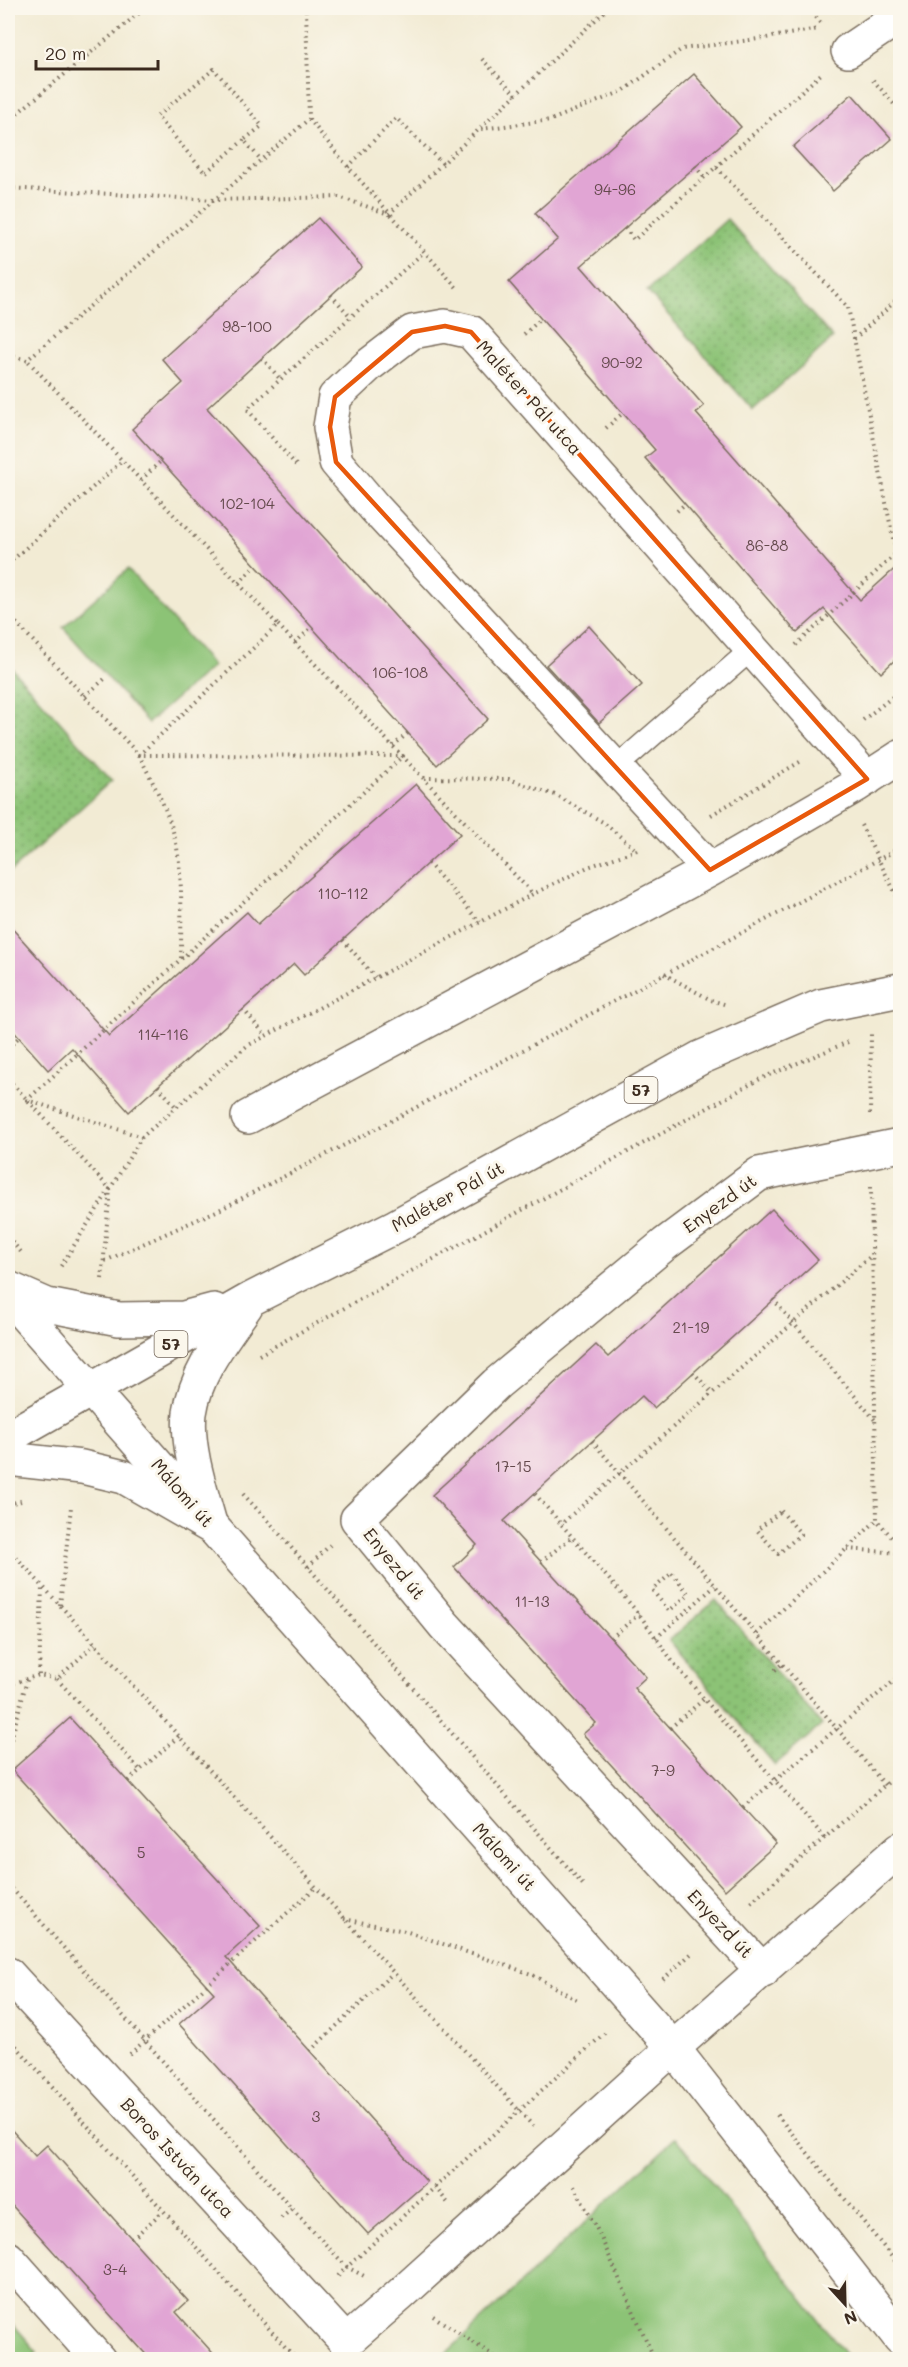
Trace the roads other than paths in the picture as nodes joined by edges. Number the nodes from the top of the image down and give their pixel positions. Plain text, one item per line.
1 (900, 16) edge
2 (848, 51) road end
3 (752, 649) junction
4 (900, 757) edge
5 (615, 768) junction
6 (855, 786) junction
7 (710, 870) junction
8 (900, 990) edge
9 (248, 1117) dead end
10 (885, 1148) edge
11 (8, 1288) edge
12 (8, 1296) edge
13 (250, 1299) junction
14 (91, 1390) junction
15 (8, 1437) edge
16 (8, 1459) edge
17 (211, 1527) junction
18 (900, 1849) edge
19 (763, 1971) junction
20 (8, 1974) edge
21 (673, 2048) junction
22 (8, 2258) edge
23 (900, 2338) edge
24 (354, 2350) edge
25 (99, 2360) edge

1 - 2 street
3 - 5 lane
3 - 5 street, Maléter Pál utca
3 - 6 street, Maléter Pál utca
4 - 6 street
5 - 7 street, Maléter Pál utca
6 - 7 street
7 - 9 street
8 - 13 street, Maléter Pál út / 57
10 - 19 street, Enyezd út
11 - 13 street
12 - 14 street, Málomi út
13 - 14 street, Maléter Pál út / 57
13 - 17 street
14 - 15 street, Maléter Pál út / 57
14 - 17 street, Málomi út
16 - 17 street
17 - 21 street, Málomi út
18 - 19 street, Enyezd út
19 - 21 street, Boros István utca
20 - 24 street, Boros István utca
21 - 23 street, Málomi út
21 - 24 street, Boros István utca
22 - 25 street

